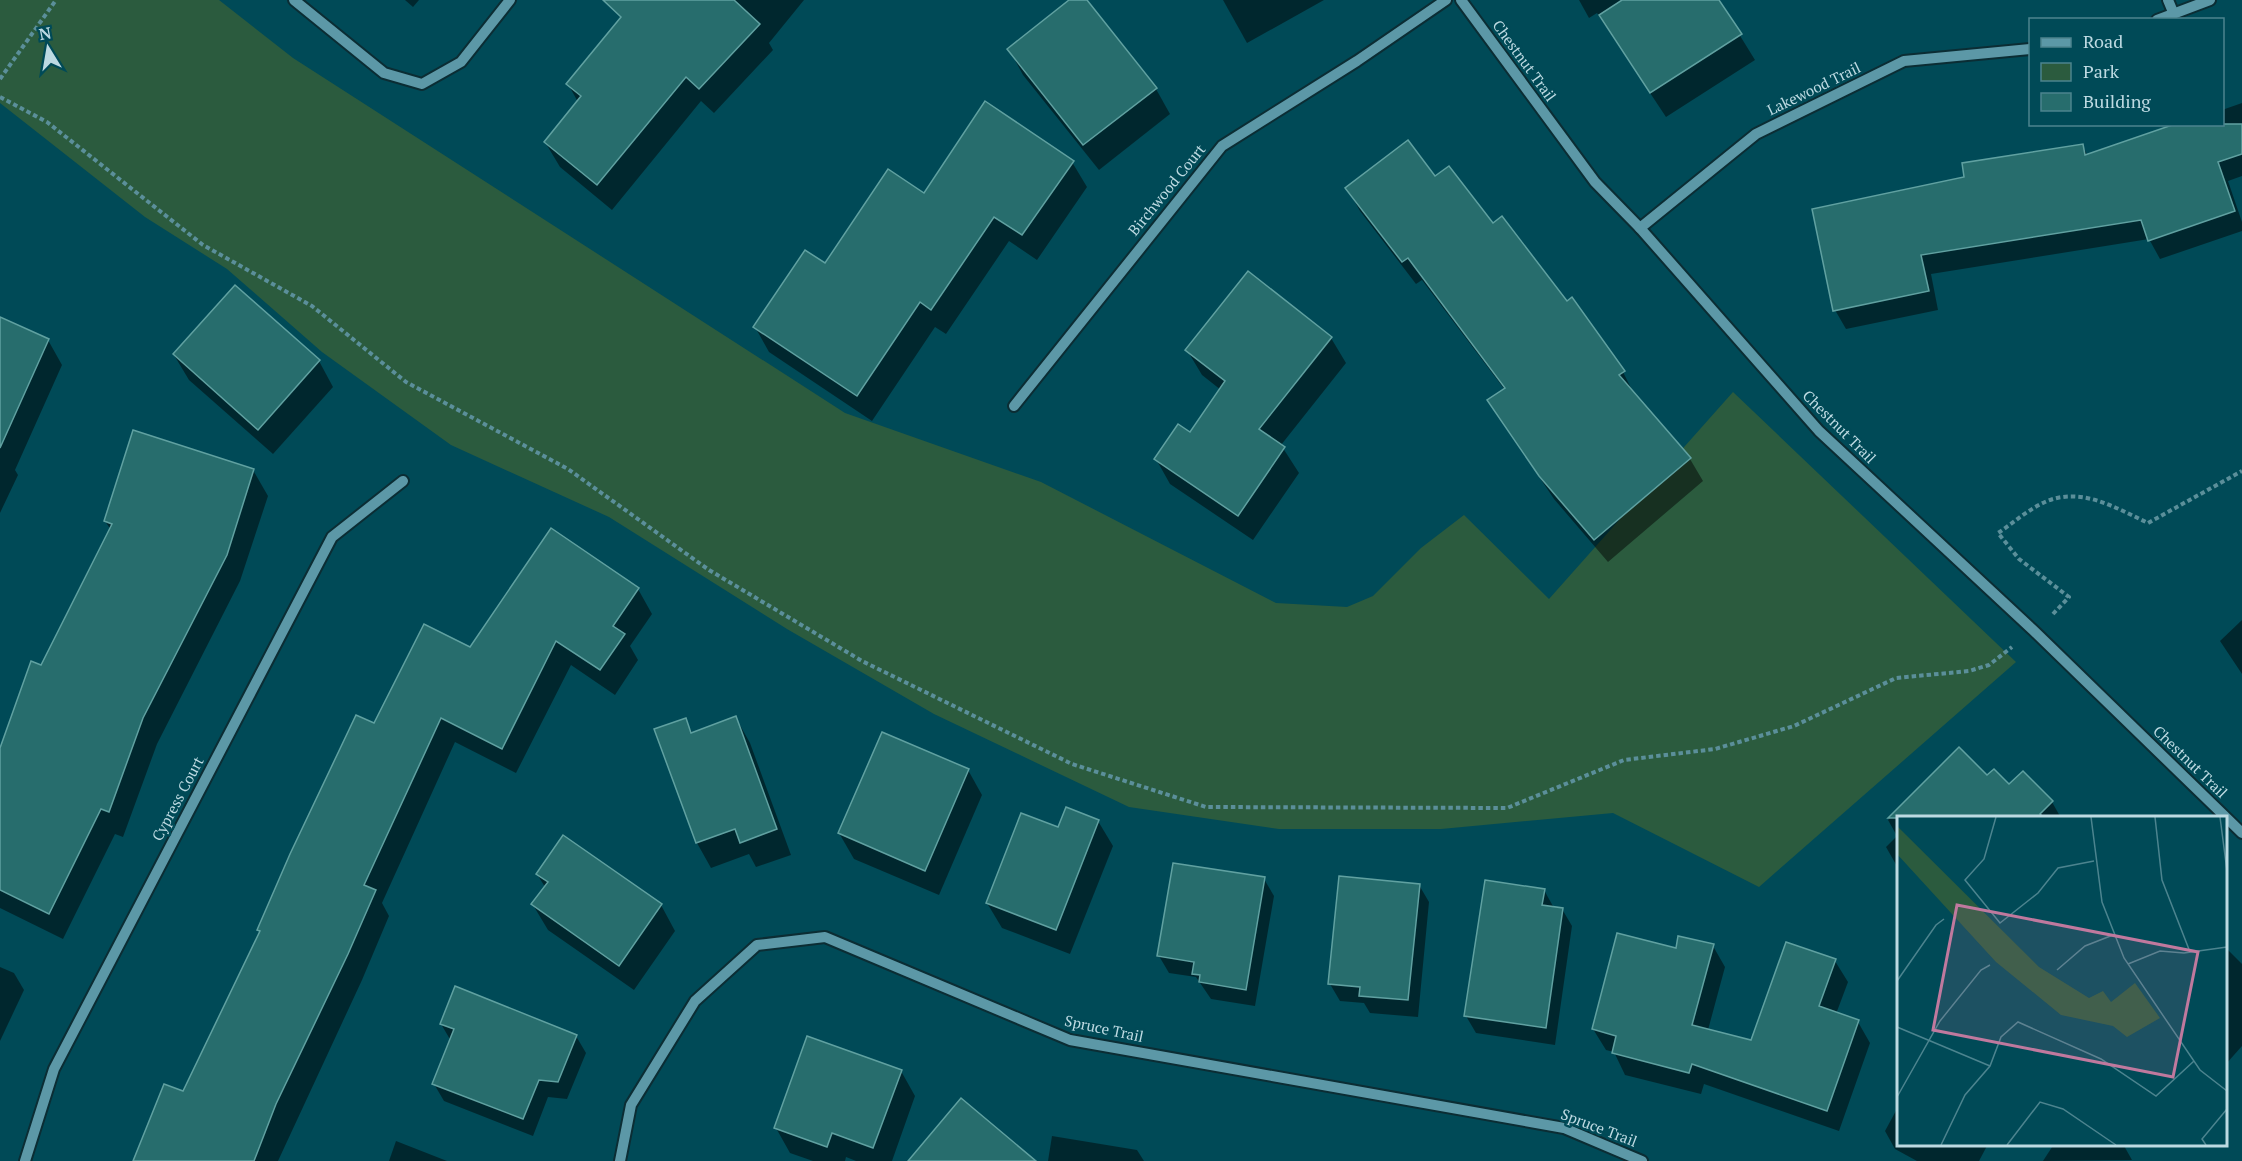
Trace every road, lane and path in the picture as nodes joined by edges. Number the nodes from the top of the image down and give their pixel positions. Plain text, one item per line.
1 (56, 0) edge
2 (294, 0) edge
3 (510, 0) edge
4 (1446, 0) edge
5 (1461, 0) edge
6 (2168, 0) edge
7 (2210, 0) edge
8 (2173, 12) junction
9 (2161, 18) edge
10 (2029, 49) edge
11 (0, 79) edge
12 (0, 97) edge
13 (1640, 228) junction
14 (1014, 406) dead end
15 (2242, 471) edge
16 (403, 481) dead end
17 (2033, 630) junction
18 (2224, 816) edge
19 (2227, 818) edge
20 (2242, 833) edge
21 (25, 1161) edge
22 (620, 1161) edge
23 (1642, 1161) edge

1 - 11 path
2 - 3 street
4 - 14 street, Birchwood Court
5 - 13 street, Chestnut Trail
6 - 8 street
7 - 8 street
8 - 9 street
10 - 13 street, Lakewood Trail
12 - 17 path
13 - 17 street, Chestnut Trail
15 - 17 path
16 - 21 street, Cypress Court
17 - 18 street, Chestnut Trail
19 - 20 street, Chestnut Trail
22 - 23 street, Spruce Trail

